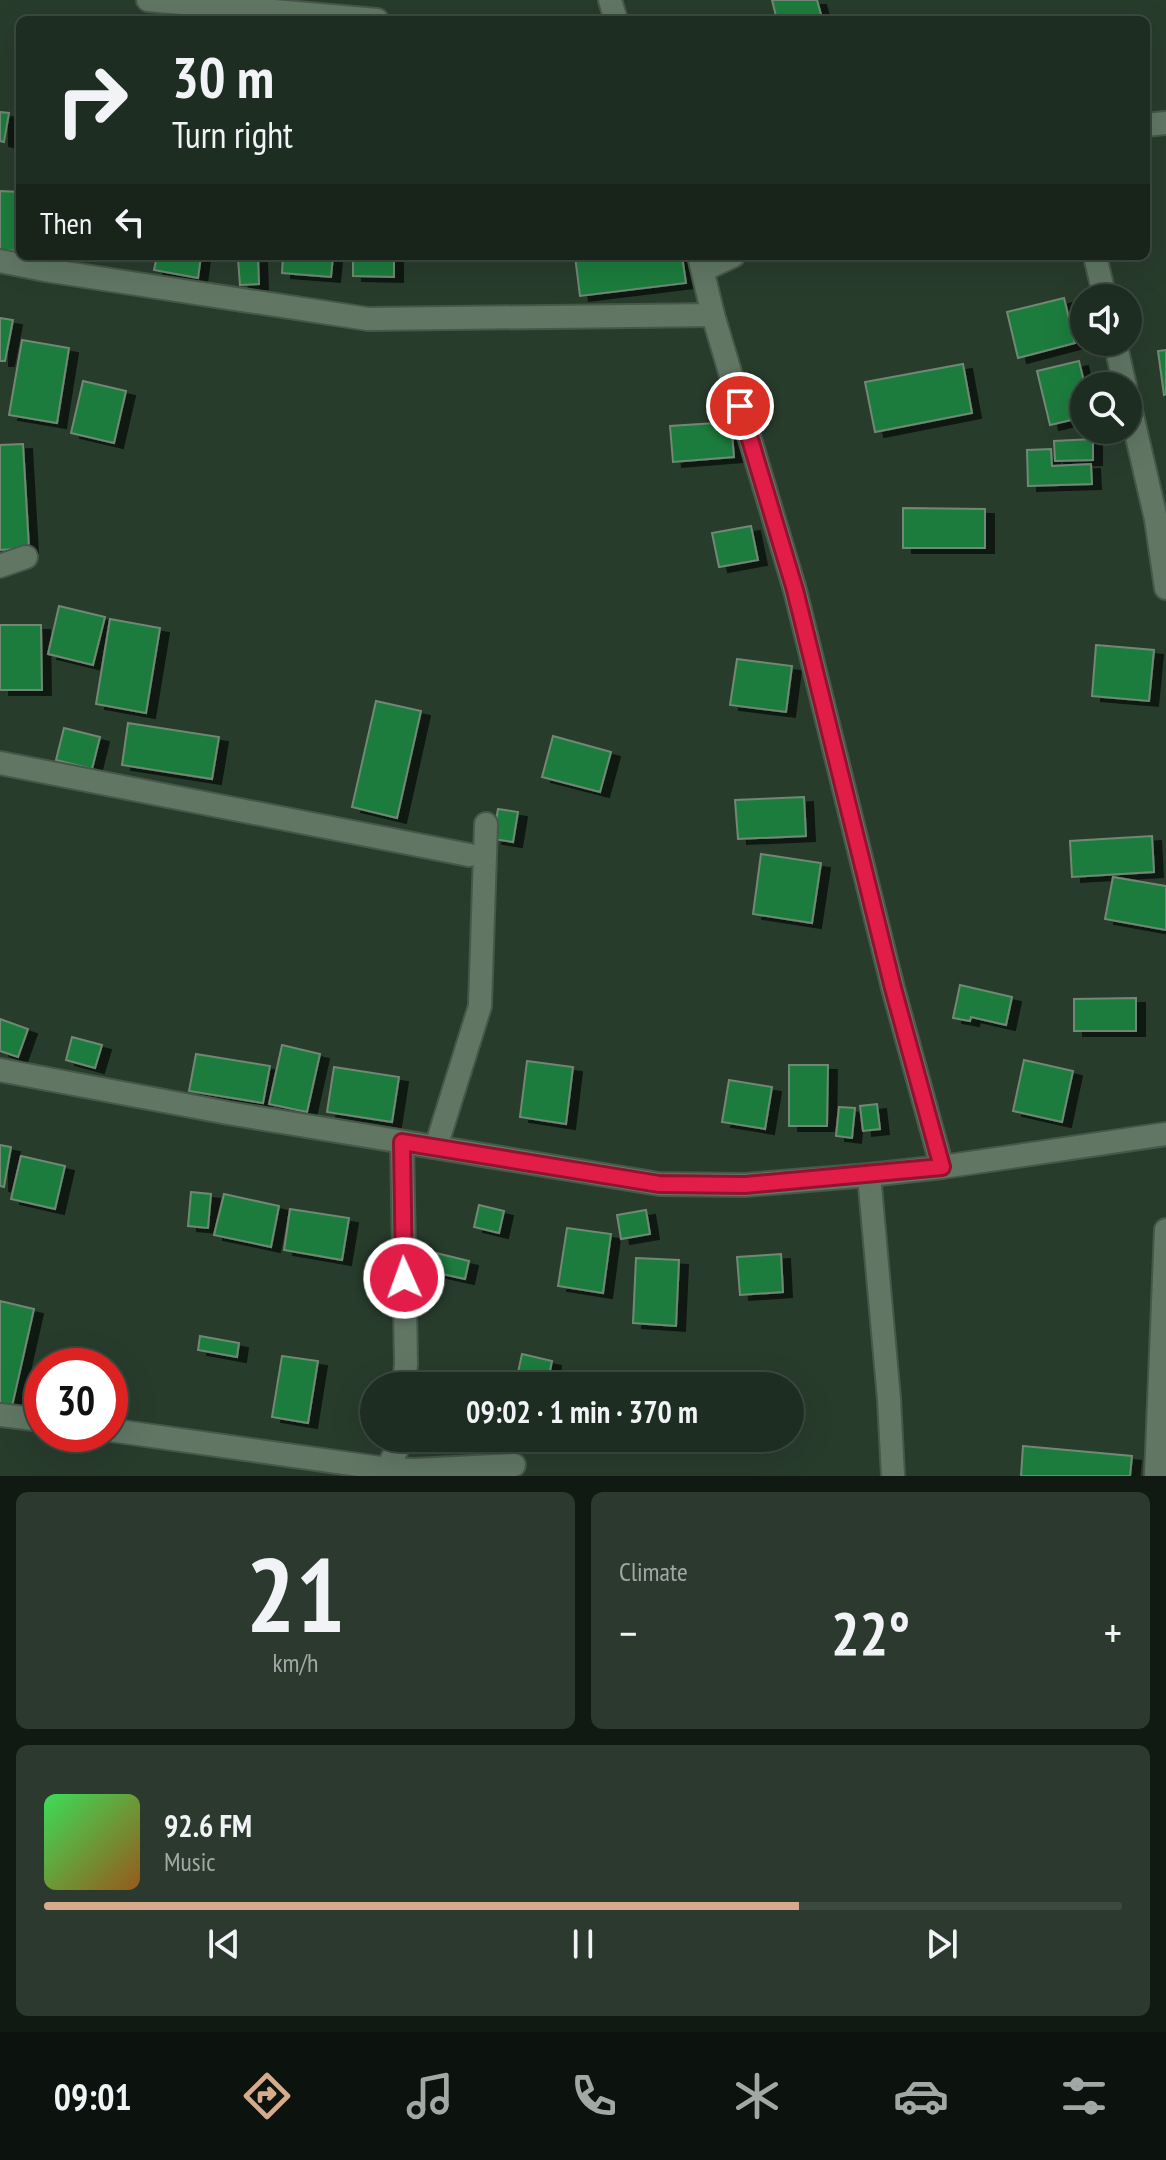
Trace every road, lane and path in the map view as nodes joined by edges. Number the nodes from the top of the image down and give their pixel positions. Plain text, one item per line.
1 (148, 0) edge
2 (331, 16) edge
3 (1096, 260) edge
4 (0, 261) edge
5 (701, 263) edge
6 (1102, 284) edge
7 (713, 315) junction
8 (1141, 444) edge
9 (1161, 518) edge
10 (26, 557) dead end
11 (0, 566) edge
12 (1166, 588) edge
13 (0, 763) edge
14 (486, 824) dead end
15 (469, 855) dead end
16 (0, 1070) edge
17 (1166, 1134) edge
18 (402, 1142) junction
19 (436, 1147) junction
20 (942, 1167) junction
21 (869, 1175) junction
22 (1166, 1230) edge
23 (405, 1372) edge
24 (0, 1415) edge
25 (24, 1418) edge
26 (128, 1433) edge
27 (395, 1452) edge
28 (514, 1465) dead end
29 (383, 1472) edge
30 (893, 1476) edge
31 (1156, 1476) edge

1 - 2 street
3 - 6 street
4 - 7 street
5 - 7 street
7 - 20 street
8 - 9 street
9 - 12 street
10 - 11 street
13 - 15 street
14 - 19 street
16 - 18 street
17 - 20 street
18 - 19 street
18 - 23 street
19 - 21 street
20 - 21 street
21 - 30 street
22 - 31 street
24 - 25 street
26 - 29 street
27 - 29 street
28 - 29 street

